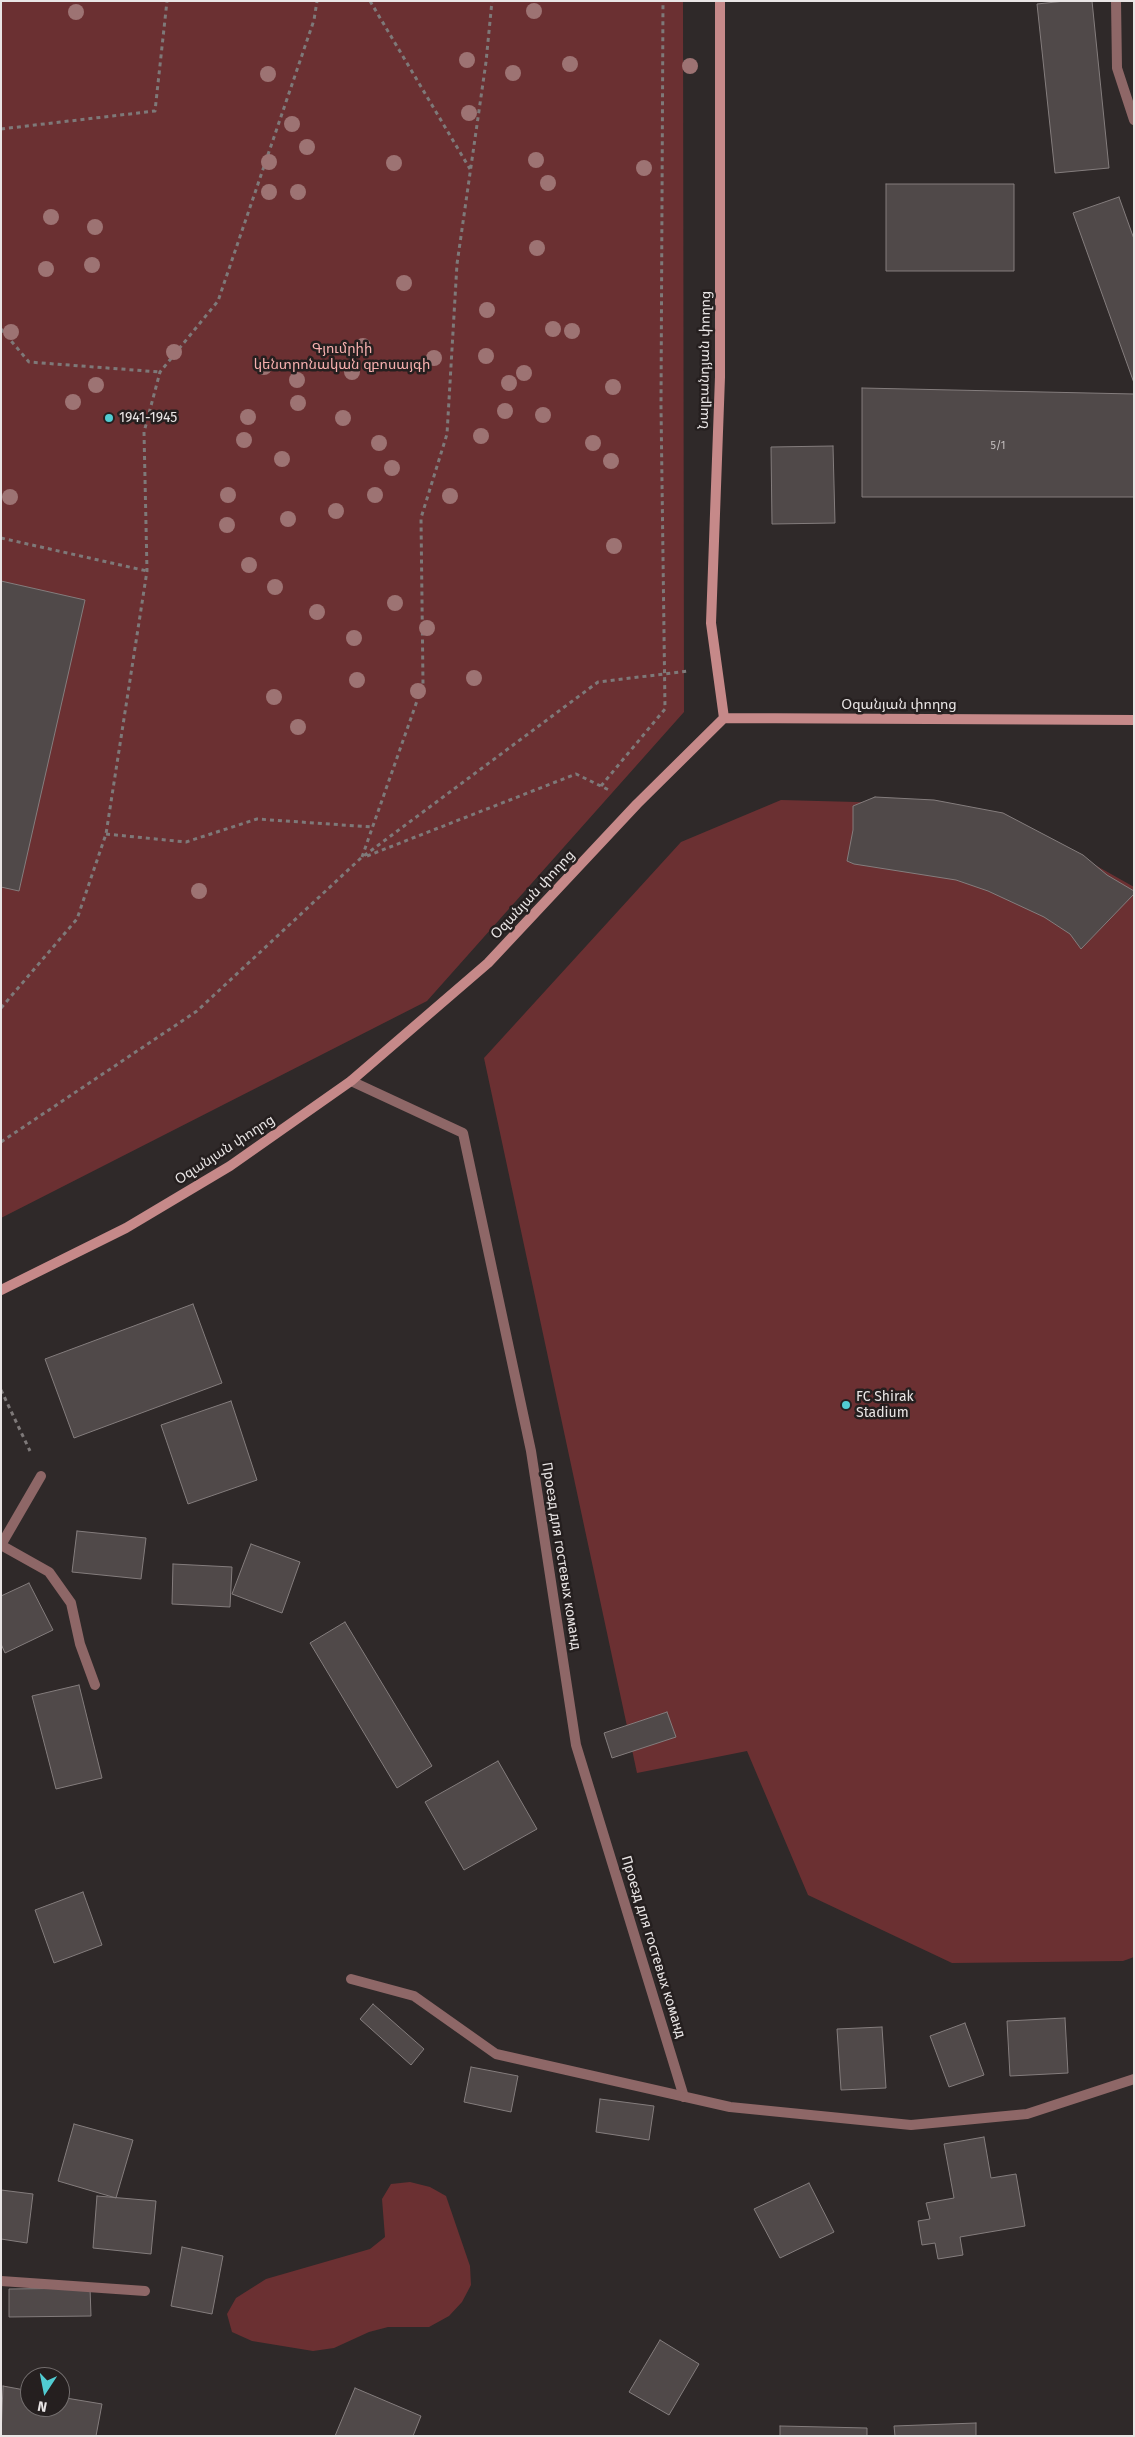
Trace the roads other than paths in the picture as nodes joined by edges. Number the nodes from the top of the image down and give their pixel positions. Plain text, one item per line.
1 (720, 1) edge
2 (1116, 1) edge
3 (1134, 120) edge
4 (724, 718) junction
5 (1134, 720) edge
6 (351, 1081) junction
7 (1, 1290) edge
8 (42, 1476) road end
9 (1, 1545) edge
10 (95, 1686) dead end
11 (351, 1979) dead end
12 (1134, 2079) edge
13 (684, 2097) junction
14 (1, 2280) edge
15 (145, 2291) dead end

1 - 4 main road, Նալբանդյան փողոց
2 - 3 street
4 - 5 main road, Օզանյան փողոց
4 - 6 main road, Օզանյան փողոց
6 - 7 main road, Օզանյան փողոց
6 - 13 street, Проезд для гостевых команд
8 - 9 street
9 - 10 street
11 - 13 street
12 - 13 street
14 - 15 street

